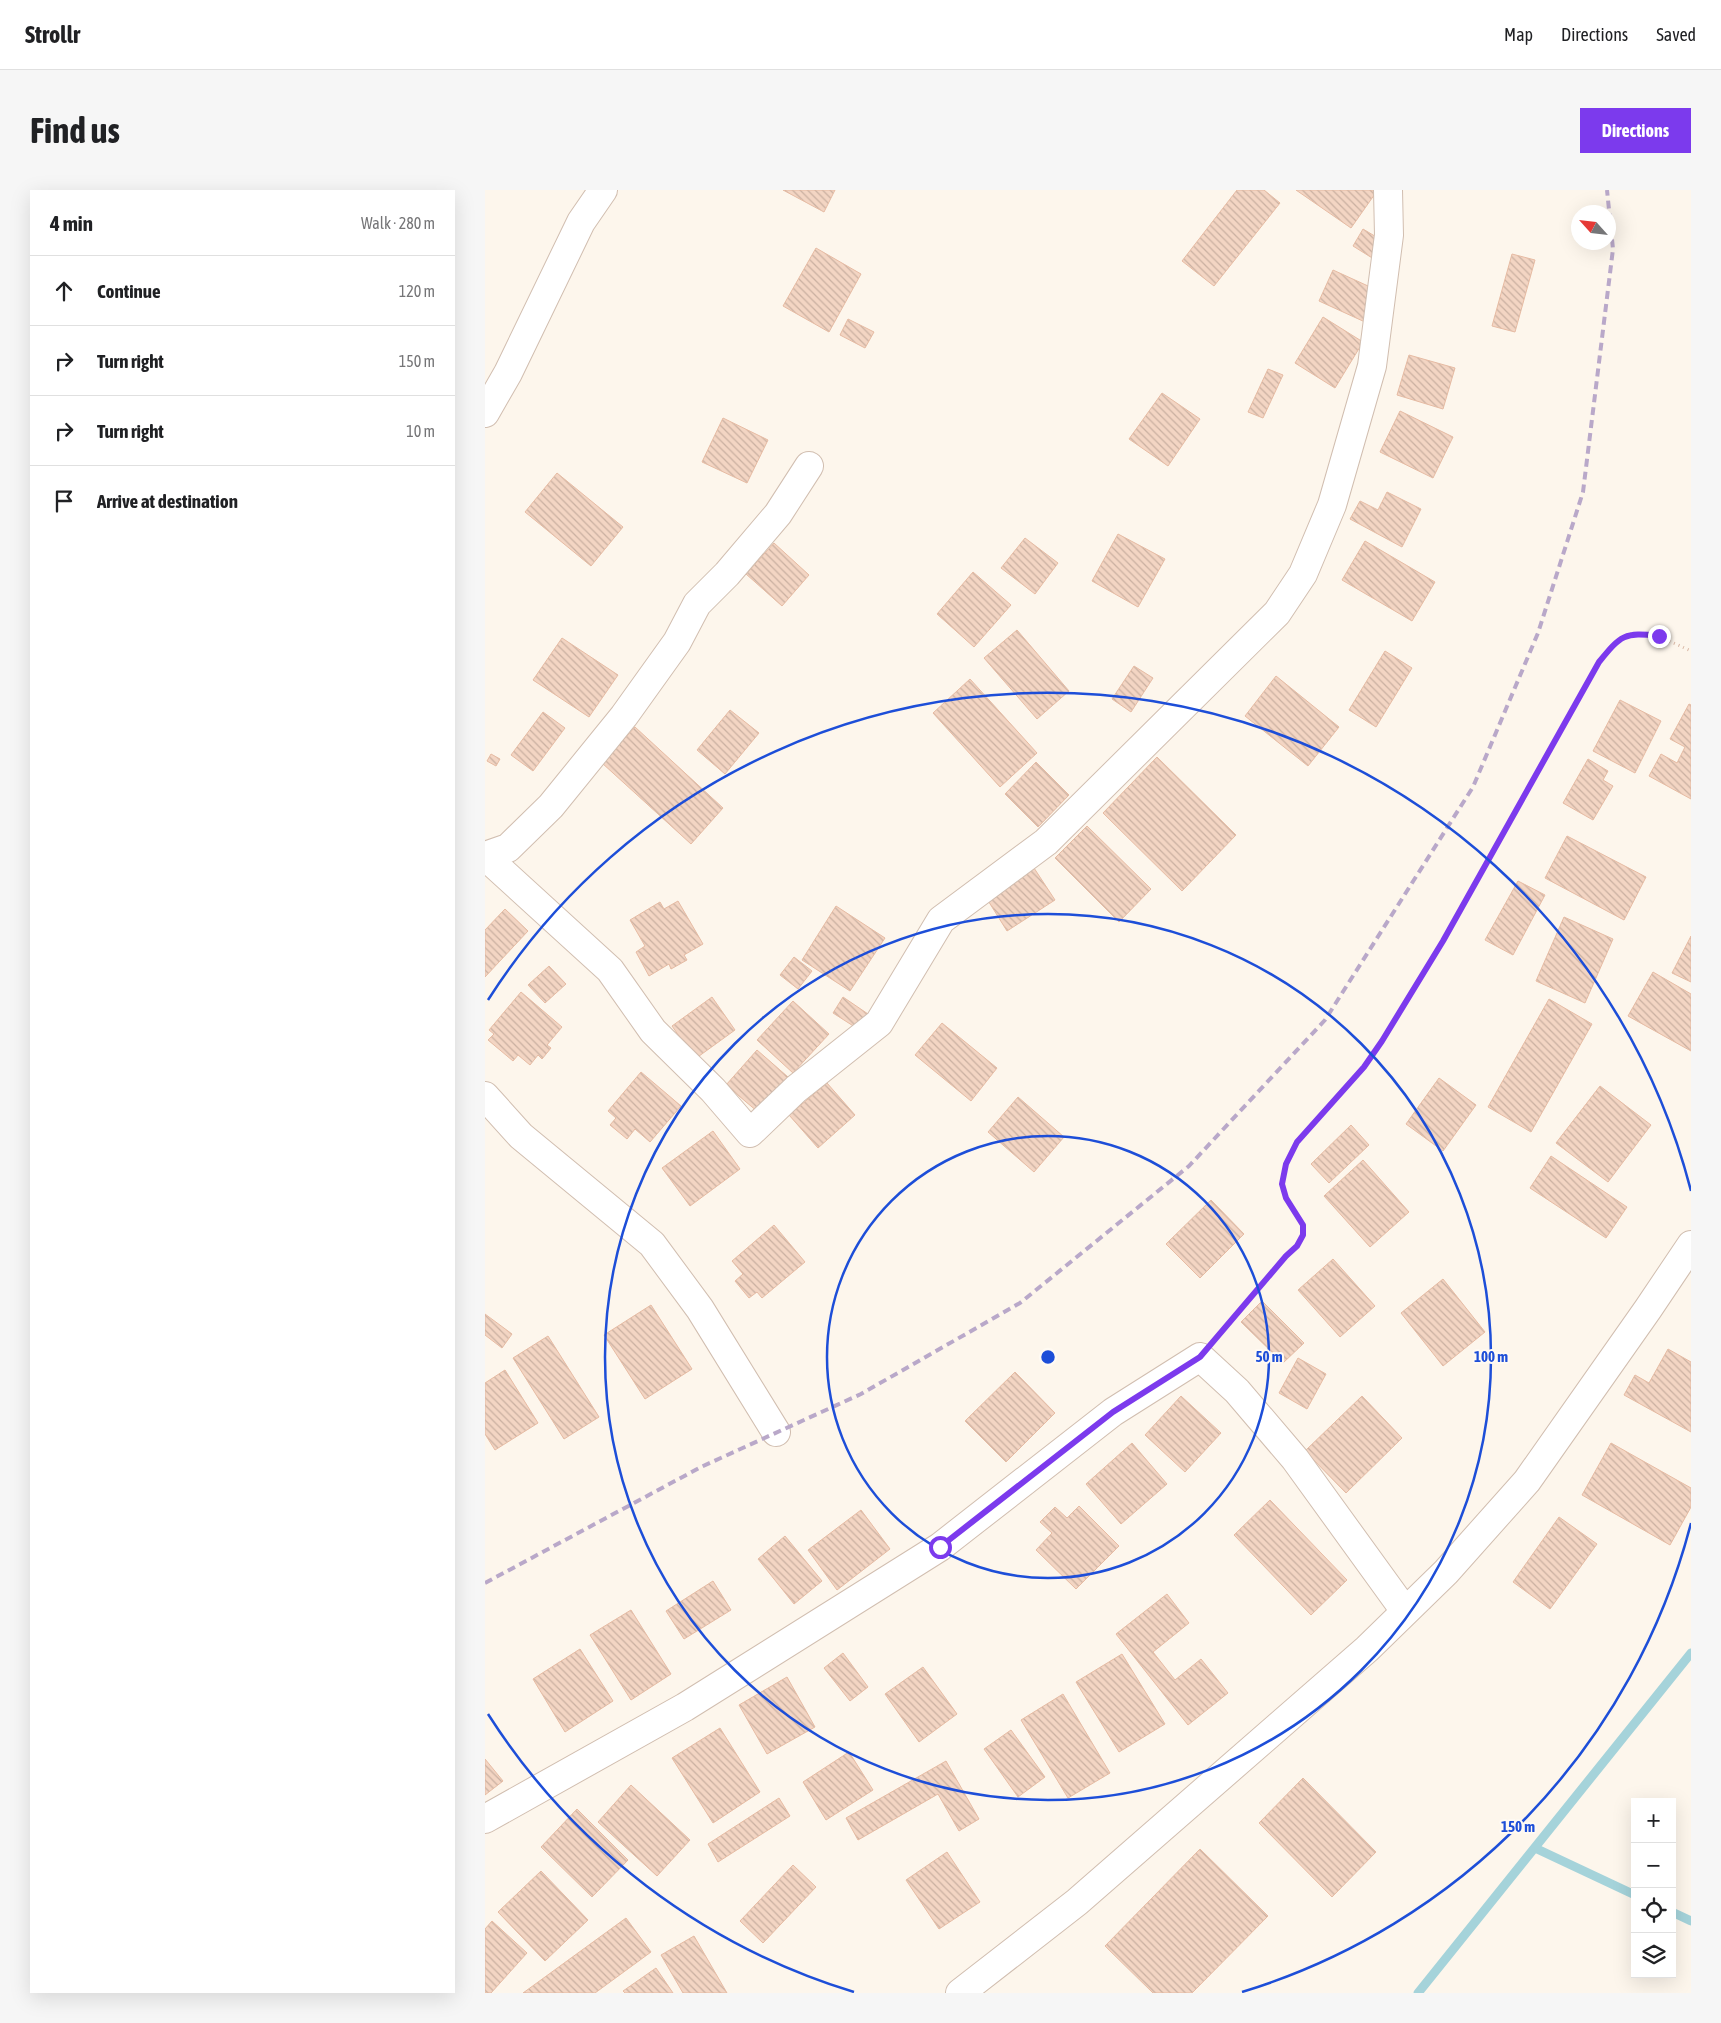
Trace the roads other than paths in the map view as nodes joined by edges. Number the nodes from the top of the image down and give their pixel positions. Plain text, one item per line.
1 (603, 190) edge
2 (1388, 190) edge
3 (485, 412) edge
4 (809, 466) dead end
5 (485, 856) edge
6 (485, 1096) edge
7 (1691, 1245) edge
8 (776, 1432) dead end
9 (1405, 1612) junction
10 (485, 1819) edge
11 (960, 1993) edge

1 - 3 street
2 - 5 street
4 - 5 street
6 - 8 street
7 - 9 street
9 - 10 street
9 - 11 street

